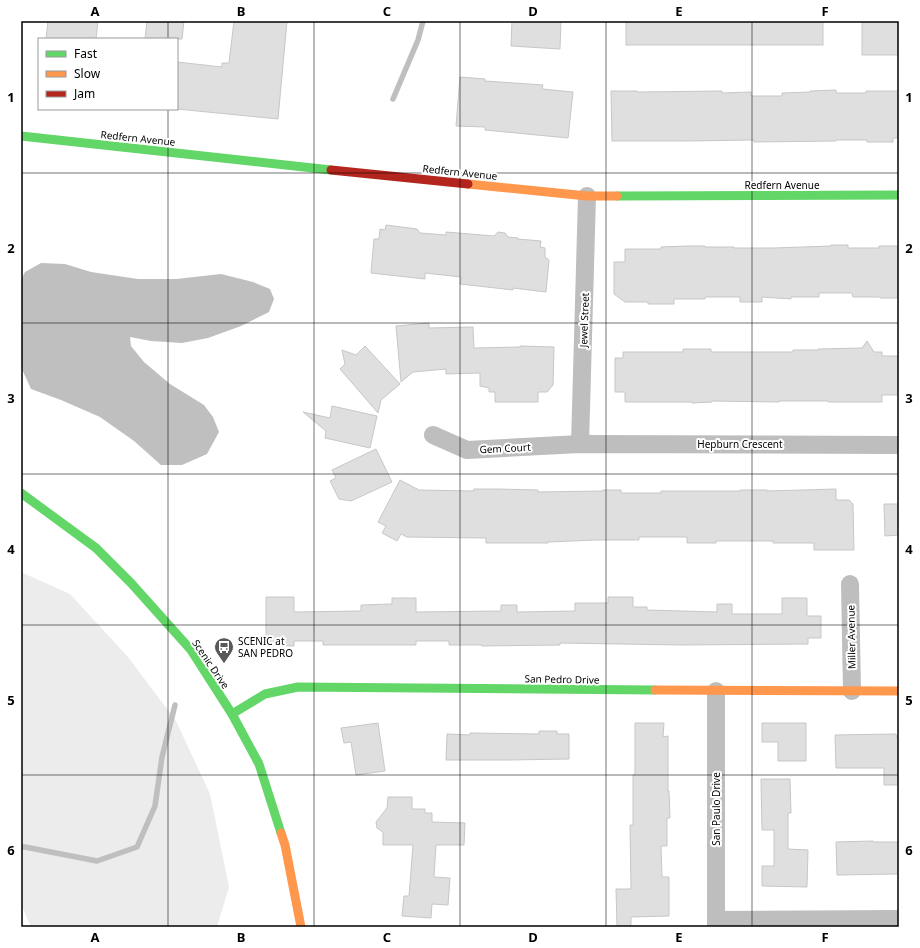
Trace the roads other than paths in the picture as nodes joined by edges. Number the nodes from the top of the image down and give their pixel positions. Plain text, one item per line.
1 (21, 136) edge
2 (899, 195) edge
3 (587, 196) junction
4 (433, 435) dead end
5 (580, 444) junction
6 (899, 445) edge
7 (21, 493) edge
8 (850, 584) dead end
9 (899, 690) edge
10 (716, 691) junction
11 (852, 691) junction
12 (232, 714) junction
13 (899, 919) edge
14 (716, 923) edge
15 (301, 927) edge

1 - 3 street, Redfern Avenue
2 - 3 street, Redfern Avenue
3 - 5 street, Jewel Street
4 - 5 street, Gem Court
5 - 6 street, Hepburn Crescent
7 - 12 street, Scenic Drive
8 - 11 street, Miller Avenue
9 - 11 street, San Pedro Drive
10 - 11 street, San Pedro Drive
10 - 12 street, San Pedro Drive
10 - 14 street, San Paulo Drive
12 - 15 street, Scenic Drive
13 - 14 street

